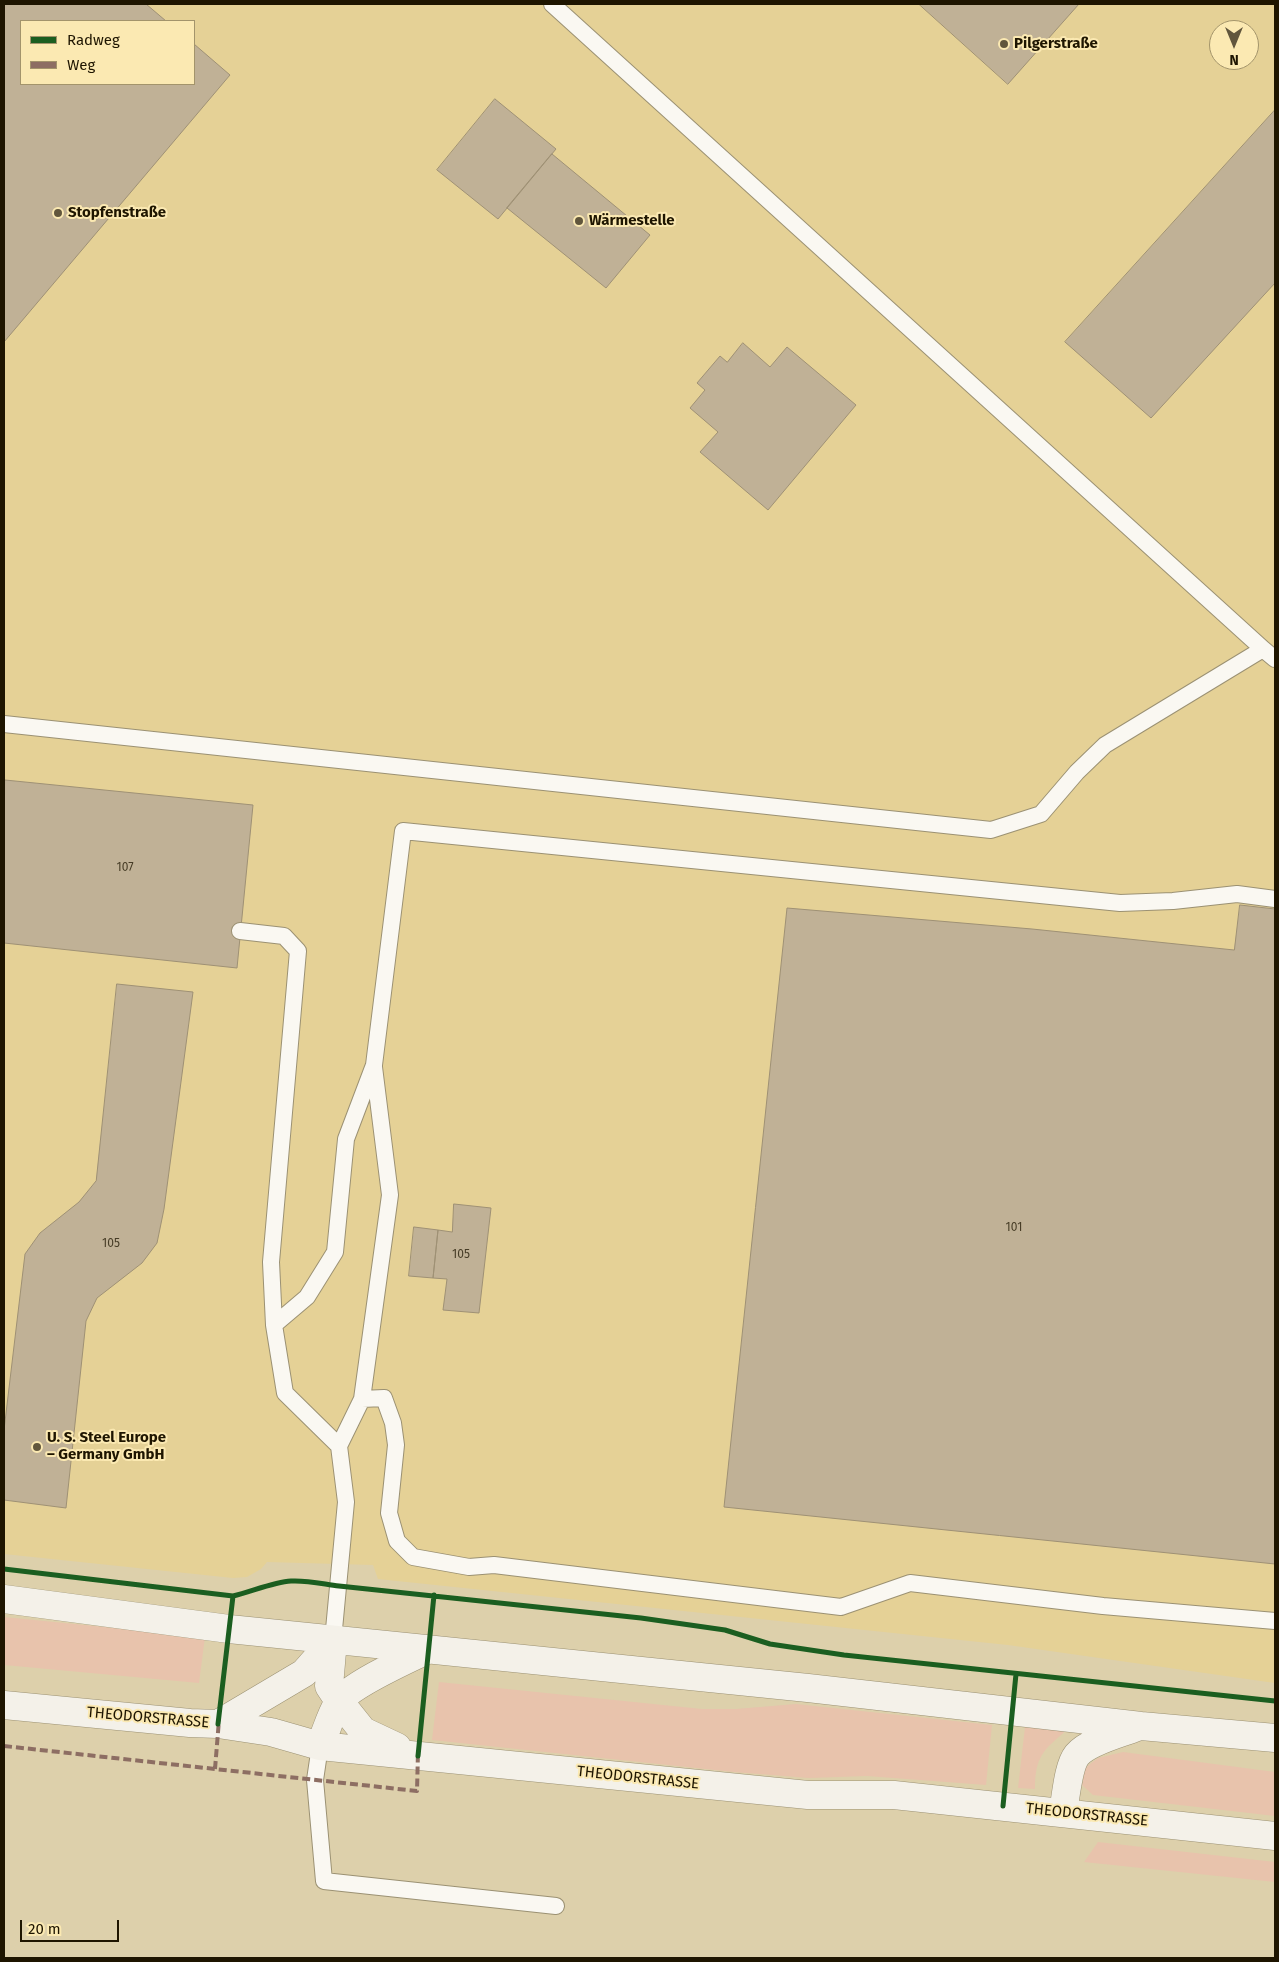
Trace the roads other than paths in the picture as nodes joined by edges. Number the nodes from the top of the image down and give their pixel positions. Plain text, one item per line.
1 (552, 4) edge
2 (1269, 654) edge
3 (4, 724) edge
4 (1275, 899) edge
5 (240, 931) dead end
6 (374, 1065) junction
7 (274, 1325) junction
8 (362, 1400) junction
9 (339, 1446) junction
10 (4, 1599) edge
11 (1275, 1621) edge
12 (333, 1640) junction
13 (429, 1650) junction
14 (339, 1702) junction
15 (4, 1705) edge
16 (218, 1724) junction
17 (1141, 1726) junction
18 (1275, 1738) edge
19 (320, 1746) junction
20 (418, 1756) junction
21 (1063, 1812) junction
22 (1275, 1836) edge
23 (556, 1906) dead end

1 - 2 lane
2 - 3 lane
4 - 6 lane
5 - 7 lane
6 - 7 lane
6 - 8 lane
7 - 9 lane
8 - 9 lane
8 - 11 lane
9 - 12 lane
10 - 12 main road
12 - 13 main road
12 - 14 main road
12 - 16 main road
13 - 14 main road
13 - 17 main road
14 - 19 main road
14 - 20 main road
15 - 16 main road, THEODORSTRASSE
16 - 19 main road, THEODORSTRASSE
17 - 18 main road
17 - 21 main road
19 - 20 main road, THEODORSTRASSE
19 - 23 lane
20 - 21 main road, THEODORSTRASSE
21 - 22 main road, THEODORSTRASSE

